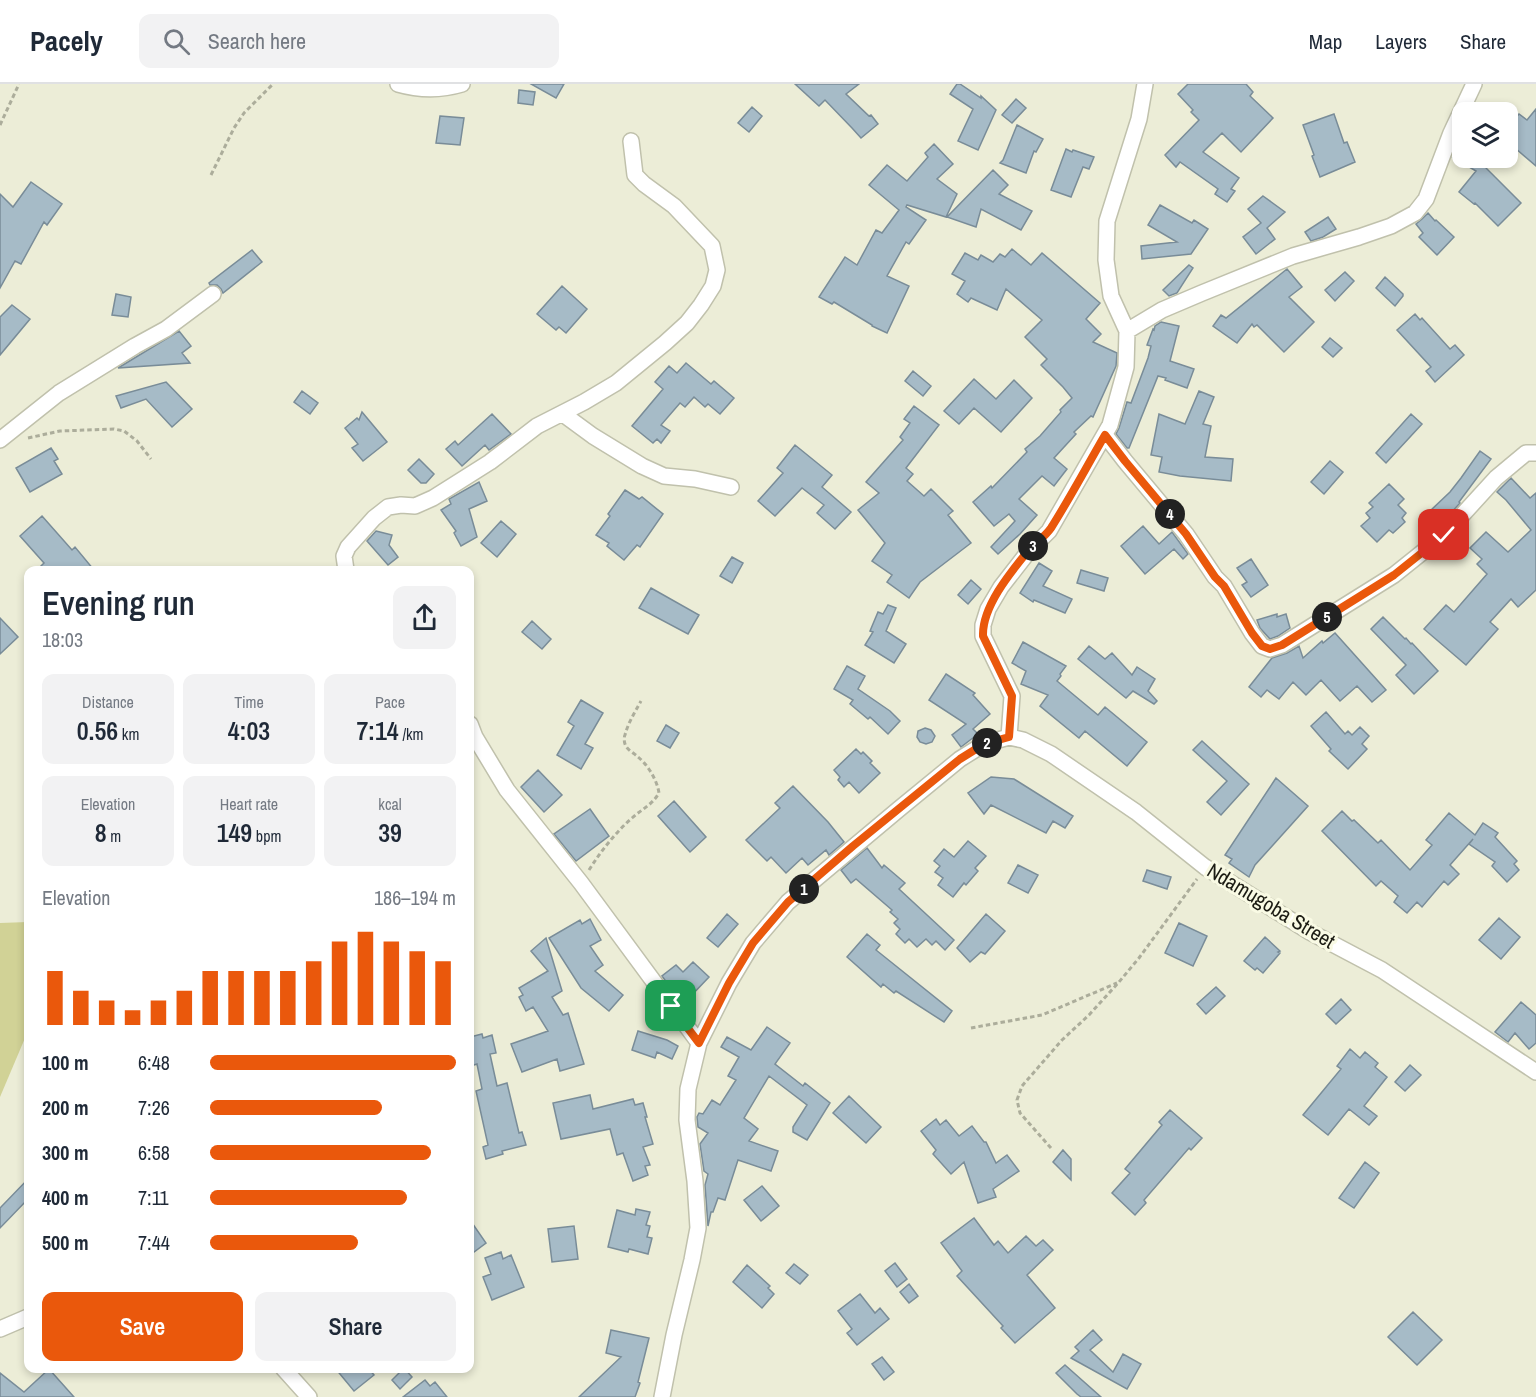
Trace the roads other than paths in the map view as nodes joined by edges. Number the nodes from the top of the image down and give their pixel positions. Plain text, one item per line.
1 (398, 84) edge
2 (462, 84) edge
3 (1145, 84) edge
4 (1474, 84) edge
5 (631, 141) dead end
6 (213, 294) dead end
7 (1127, 331) junction
8 (563, 414) junction
9 (1105, 435) junction
10 (0, 440) edge
11 (1536, 453) edge
12 (731, 488) dead end
13 (345, 566) edge
14 (474, 734) edge
15 (1009, 737) junction
16 (699, 1043) junction
17 (1536, 1072) edge
18 (24, 1319) edge
19 (0, 1329) edge
20 (287, 1373) edge
21 (309, 1397) edge
22 (662, 1397) edge

1 - 2 street
3 - 7 street
4 - 7 street
5 - 8 street
6 - 10 street
7 - 9 street
8 - 12 street
8 - 13 street
9 - 11 street
9 - 15 street
14 - 16 street
15 - 16 street
15 - 17 street, Ndamugoba Street
16 - 22 street
18 - 19 street
20 - 21 street

